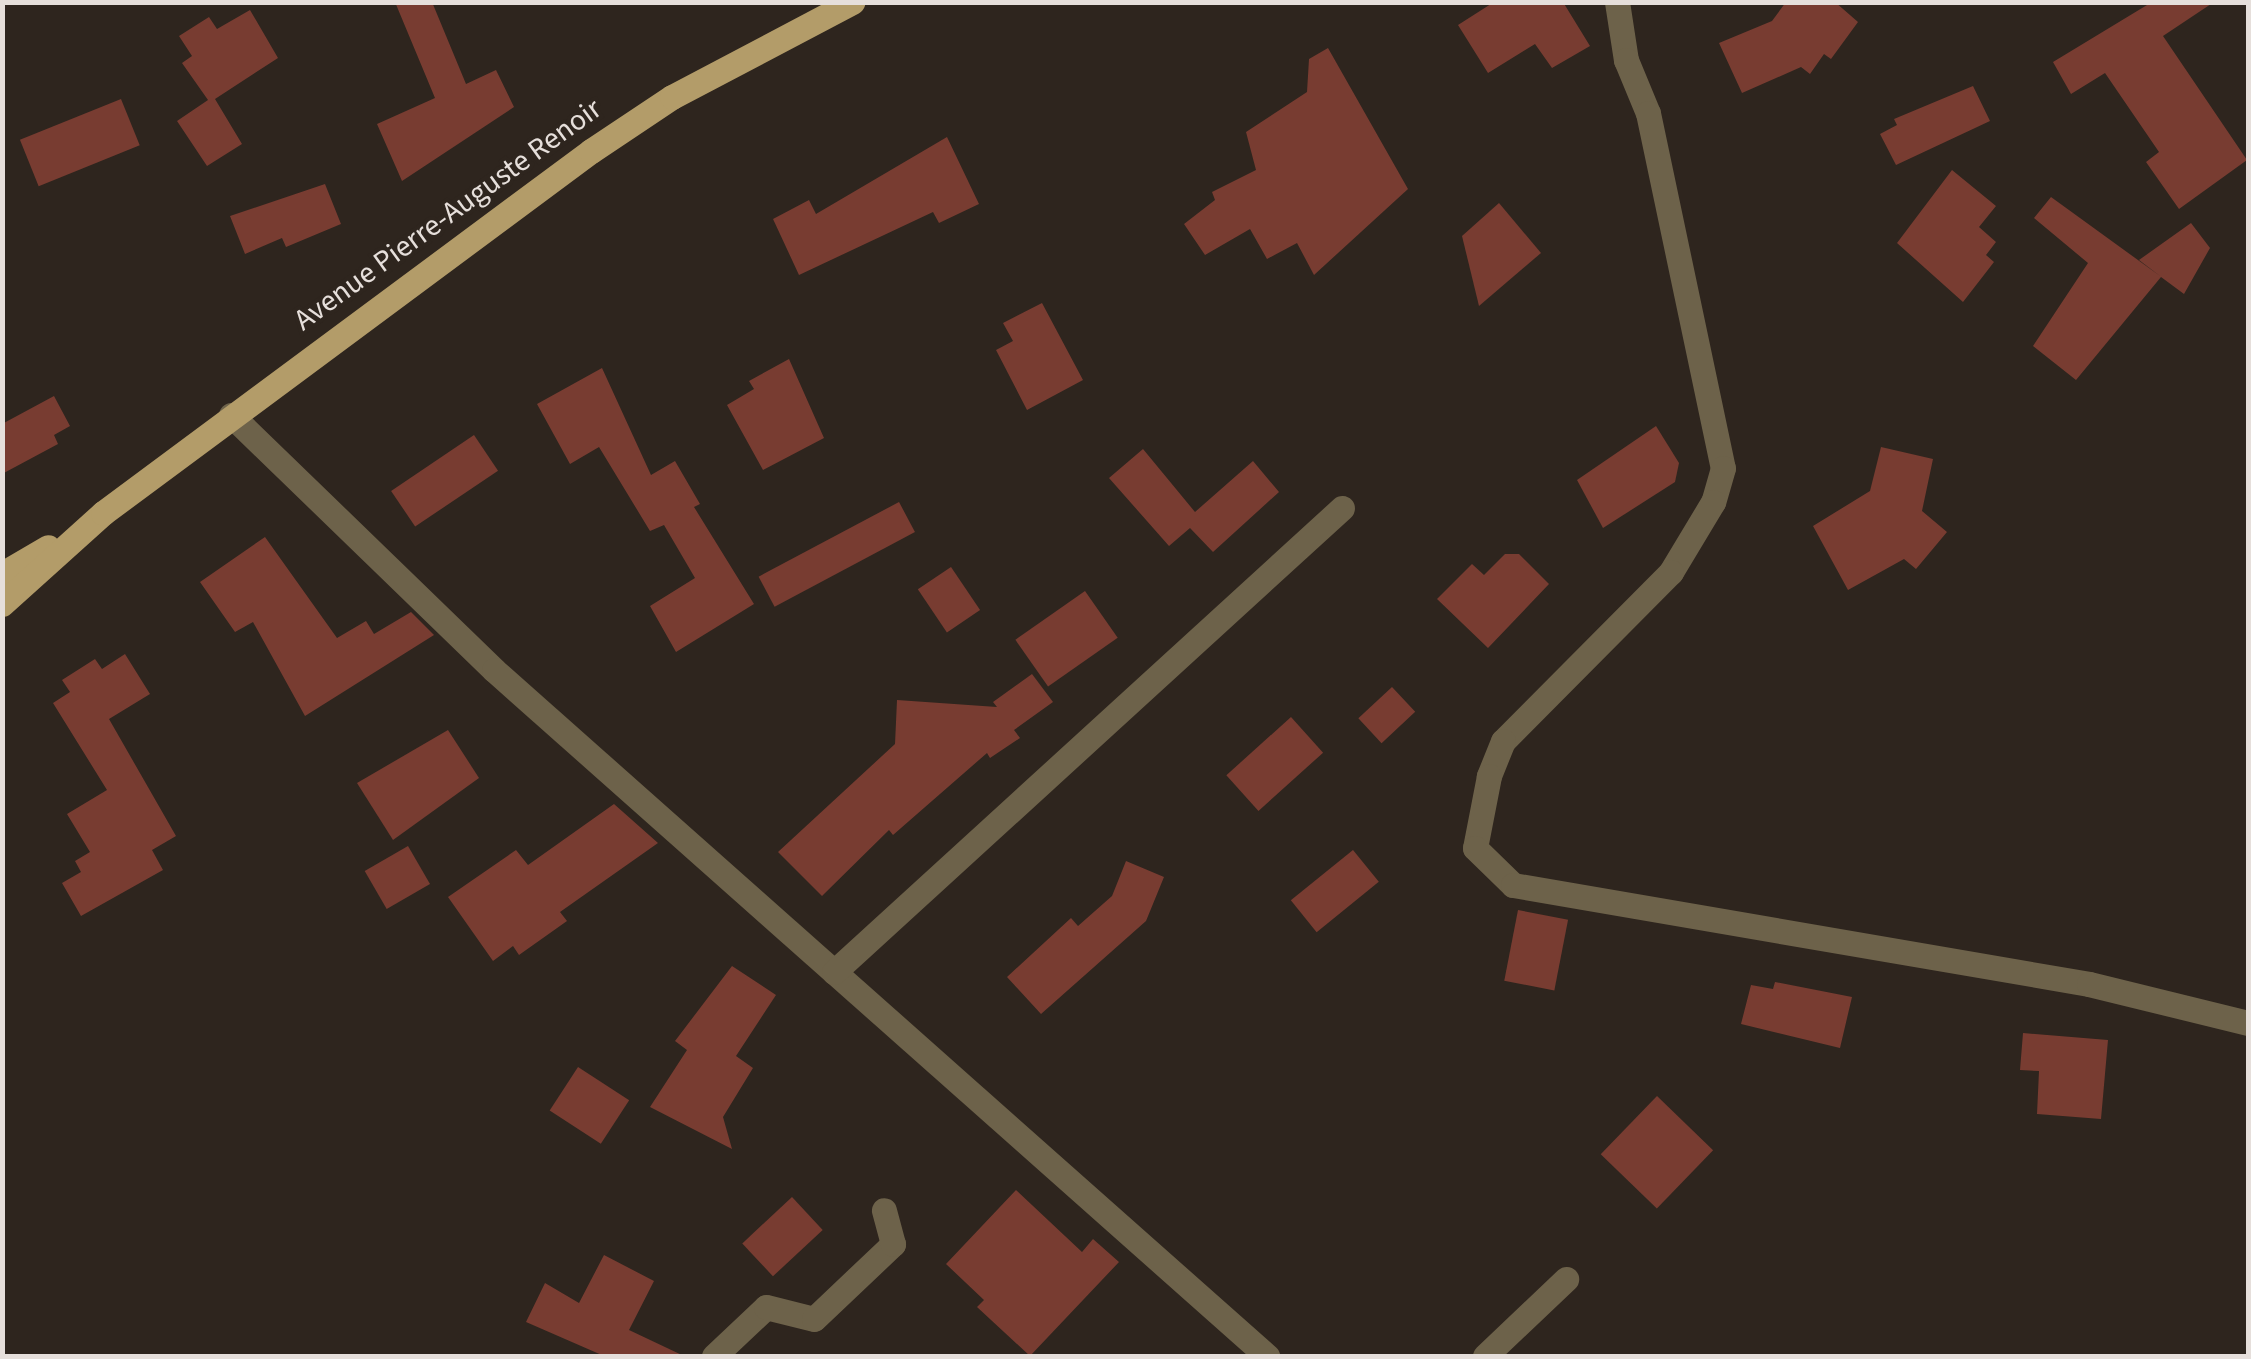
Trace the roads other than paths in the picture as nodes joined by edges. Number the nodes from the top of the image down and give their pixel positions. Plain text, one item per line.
1 (852, 2) edge
2 (1617, 2) edge
3 (231, 415) junction
4 (1342, 508) dead end
5 (104, 513) junction
6 (2, 574) edge
7 (2, 604) edge
8 (834, 972) junction
9 (2248, 1023) edge
10 (884, 1210) dead end
11 (1566, 1279) dead end
12 (714, 1356) edge
13 (1267, 1356) edge
14 (1485, 1356) edge

1 - 3 main road, Avenue Pierre-Auguste Renoir
2 - 9 lane
3 - 5 main road, Avenue Pierre-Auguste Renoir
3 - 8 lane
4 - 8 lane
5 - 6 main road, Avenue Pierre-Auguste Renoir
5 - 7 main road, Avenue Pierre-Auguste Renoir
8 - 13 lane
10 - 12 lane
11 - 14 lane

